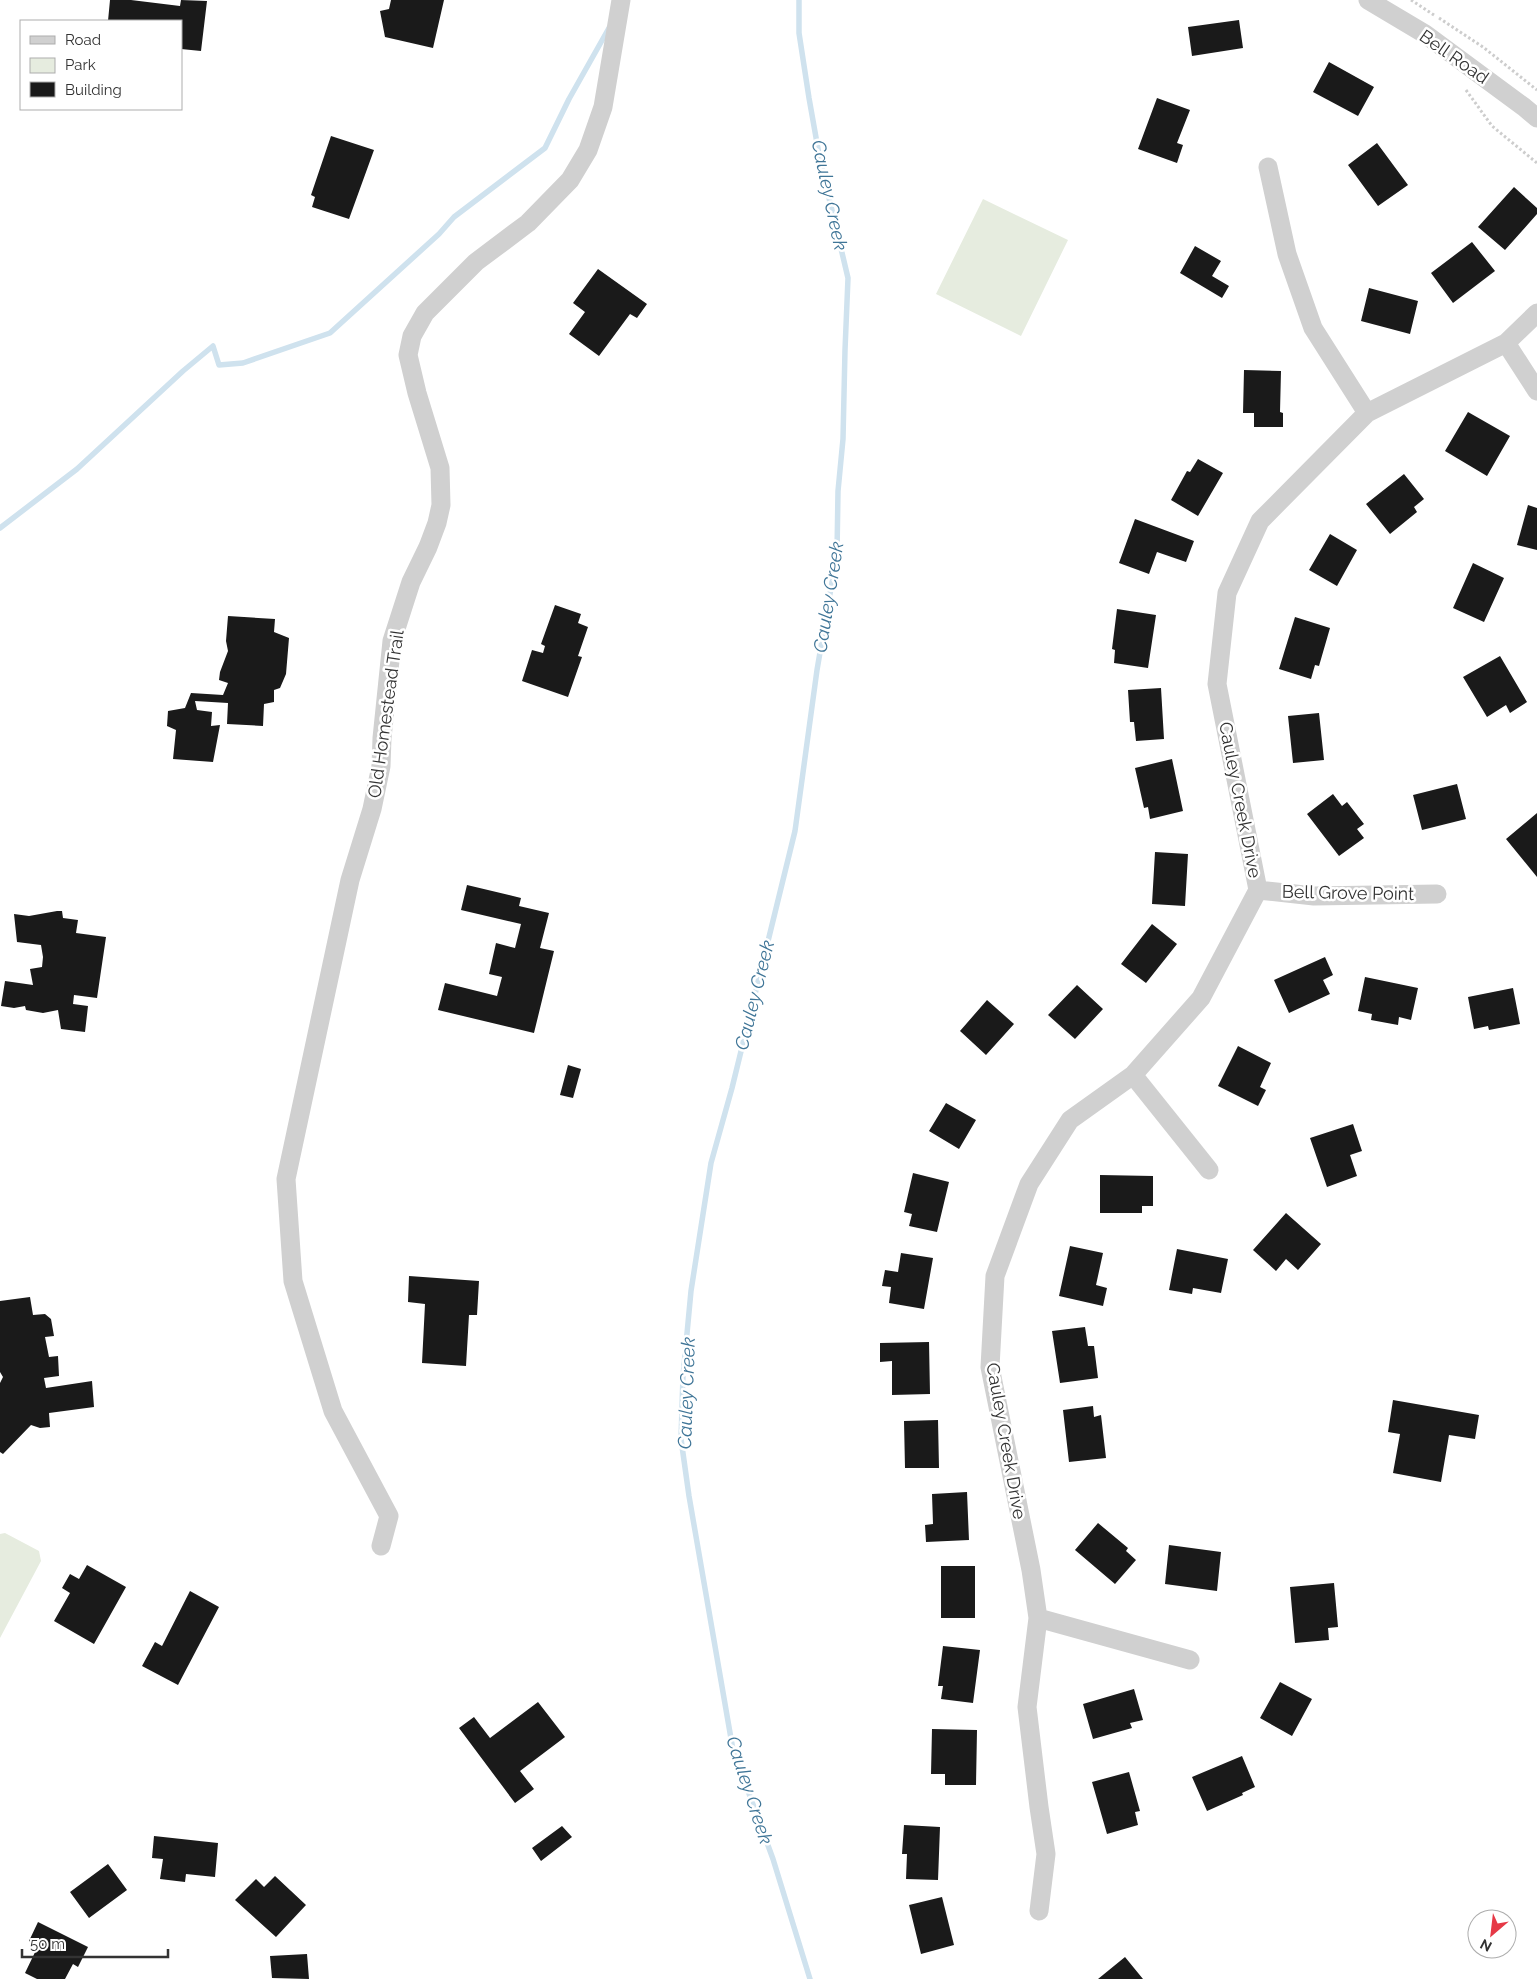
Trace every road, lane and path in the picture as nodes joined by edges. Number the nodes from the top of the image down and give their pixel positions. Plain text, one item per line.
1 (621, 0) edge
2 (1368, 0) edge
3 (1411, 0) edge
4 (1464, 87) dead end
5 (1537, 90) edge
6 (1537, 118) edge
7 (1537, 163) edge
8 (1268, 167) dead end
9 (1537, 313) edge
10 (1506, 343) junction
11 (1537, 391) edge
12 (1367, 413) junction
13 (1258, 890) junction
14 (1437, 894) dead end
15 (1133, 1074) junction
16 (1209, 1170) dead end
17 (381, 1546) dead end
18 (1038, 1618) junction
19 (1190, 1660) dead end
20 (1039, 1911) dead end

1 - 17 street, Old Homestead Trail
2 - 6 street, Bell Road
3 - 5 path
4 - 7 path
8 - 12 street
9 - 10 street, Cauley Creek Drive
10 - 11 street
10 - 12 street, Cauley Creek Drive
12 - 13 street, Cauley Creek Drive
13 - 14 street, Bell Grove Point
13 - 15 street, Cauley Creek Drive
15 - 16 street
15 - 18 street, Cauley Creek Drive
18 - 19 street
18 - 20 street, Cauley Creek Drive

